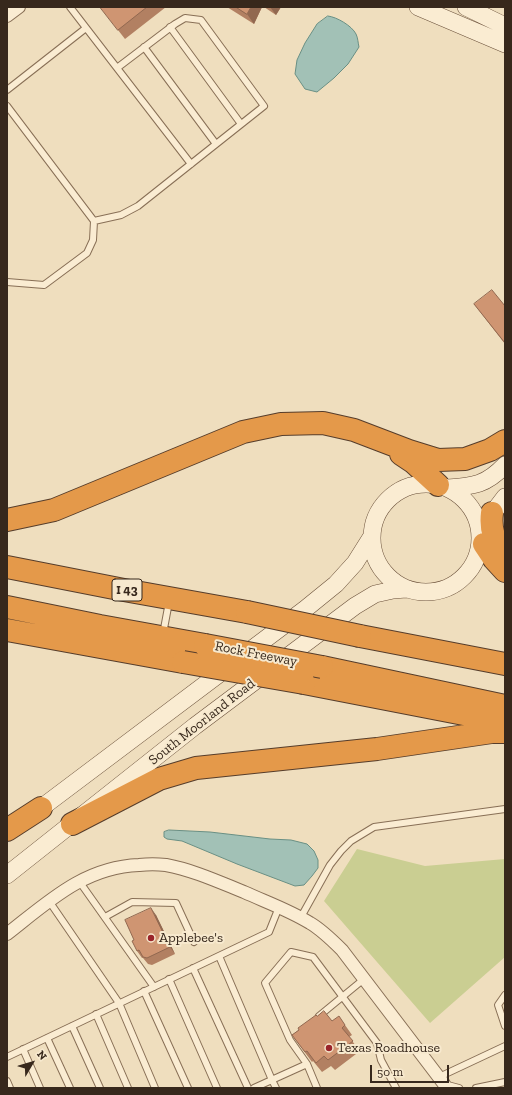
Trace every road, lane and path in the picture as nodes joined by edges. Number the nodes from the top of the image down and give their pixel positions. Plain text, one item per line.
1 (19, 7) edge
2 (70, 7) edge
3 (418, 7) edge
4 (466, 7) edge
5 (7, 16) edge
6 (505, 26) edge
7 (170, 27) junction
8 (86, 28) junction
9 (505, 44) edge
10 (144, 47) junction
11 (117, 68) junction
12 (7, 90) edge
13 (7, 106) edge
14 (241, 124) junction
15 (216, 144) junction
16 (191, 164) junction
17 (94, 221) junction
18 (7, 282) edge
19 (380, 439) junction
20 (505, 441) edge
21 (505, 465) edge
22 (443, 487) junction
23 (499, 505) edge
24 (7, 520) edge
25 (480, 534) junction
26 (372, 536) junction
27 (505, 553) edge
28 (7, 567) edge
29 (505, 572) edge
30 (406, 589) junction
31 (170, 598) junction
32 (7, 607) edge
33 (7, 630) edge
34 (163, 637) junction
35 (505, 664) edge
36 (505, 706) edge
37 (505, 722) edge
38 (505, 732) edge
39 (41, 808) junction
40 (505, 809) edge
41 (72, 824) junction
42 (7, 830) edge
43 (7, 838) edge
44 (7, 875) edge
45 (79, 881) junction
46 (49, 901) junction
47 (279, 907) junction
48 (105, 917) junction
49 (301, 917) junction
50 (7, 934) edge
51 (194, 942) dead end
52 (219, 956) junction
53 (193, 968) junction
54 (169, 979) junction
55 (364, 980) junction
56 (154, 987) junction
57 (144, 991) junction
58 (505, 995) edge
59 (343, 997) junction
60 (119, 1003) junction
61 (96, 1014) junction
62 (313, 1021) edge
63 (72, 1026) junction
64 (505, 1026) edge
65 (296, 1035) edge
66 (47, 1038) junction
67 (290, 1040) junction
68 (505, 1046) edge
69 (23, 1049) junction
70 (7, 1057) edge
71 (307, 1064) junction
72 (272, 1080) junction
73 (441, 1080) junction
74 (7, 1082) edge
75 (505, 1082) edge
76 (10, 1088) edge
77 (40, 1088) edge
78 (70, 1088) edge
79 (100, 1088) edge
80 (128, 1088) edge
81 (155, 1088) edge
82 (188, 1088) edge
83 (217, 1088) edge
84 (248, 1088) edge
85 (254, 1088) edge
86 (276, 1088) edge
87 (317, 1088) edge
88 (396, 1088) edge
89 (459, 1088) edge
90 (476, 1088) edge

1 - 5 street
2 - 8 lane
3 - 9 main road
4 - 6 main road
7 - 10 lane
7 - 14 lane
7 - 14 lane
8 - 11 lane
8 - 12 lane
10 - 11 lane
10 - 15 lane
11 - 16 lane
13 - 17 lane
14 - 15 lane
15 - 16 lane
16 - 17 lane
17 - 18 lane
19 - 20 highway
19 - 22 highway
19 - 24 highway
21 - 22 main road
22 - 25 main road
22 - 26 main road
23 - 25 main road
23 - 27 highway
25 - 29 highway
25 - 30 main road
26 - 30 main road
26 - 39 main road, South Moorland Road
28 - 31 highway, I 43
30 - 41 main road, South Moorland Road
31 - 34 lane
31 - 35 highway, I 43, bridge
32 - 34 highway, Rock Freeway
33 - 37 highway, bridge
34 - 36 highway, Rock Freeway, bridge
38 - 41 highway
39 - 42 highway
39 - 43 main road, South Moorland Road
40 - 49 lane
41 - 44 main road, South Moorland Road
45 - 46 street
45 - 47 street
45 - 48 lane
46 - 50 street
46 - 60 lane
47 - 49 street
47 - 52 lane
48 - 51 lane
48 - 56 lane
49 - 55 street
52 - 53 lane
52 - 72 lane
53 - 54 lane
53 - 84 lane
54 - 56 lane
54 - 83 lane
55 - 59 lane
55 - 73 street
56 - 57 lane
57 - 60 lane
57 - 82 lane
58 - 64 lane
59 - 62 lane
59 - 67 lane
59 - 88 lane
60 - 61 lane
60 - 81 lane
61 - 63 lane
61 - 80 lane
63 - 66 lane
63 - 79 lane
65 - 67 lane
66 - 69 lane
66 - 78 lane
67 - 71 lane
68 - 73 lane
69 - 70 lane
69 - 77 lane
71 - 72 lane
71 - 87 lane
72 - 85 lane
72 - 86 lane
73 - 89 lane
74 - 76 lane
75 - 90 lane

